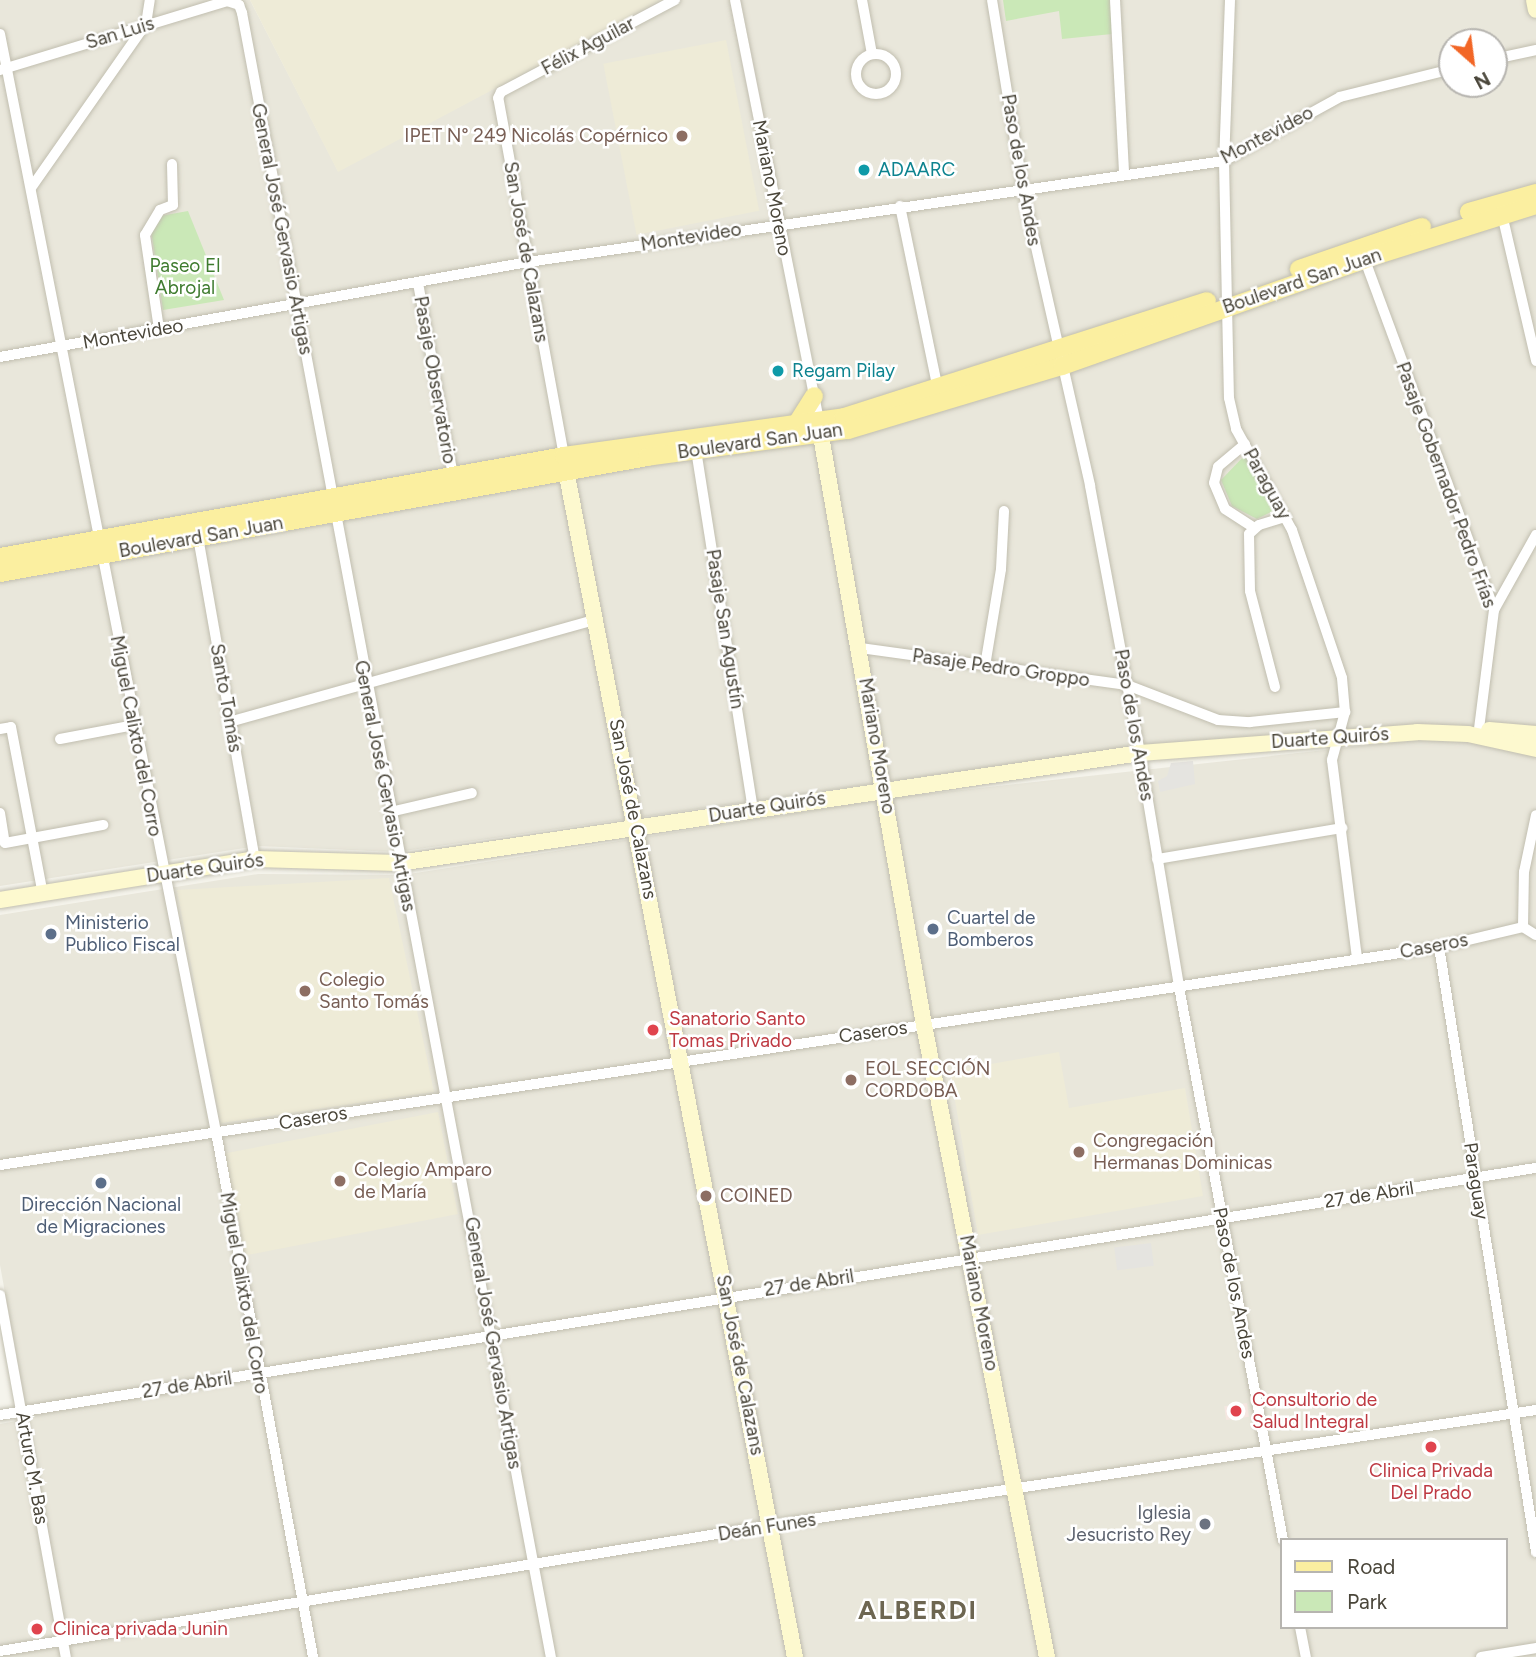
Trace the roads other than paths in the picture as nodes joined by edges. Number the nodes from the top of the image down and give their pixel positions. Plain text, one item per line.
1 (150, 0) edge
2 (675, 0) edge
3 (735, 0) edge
4 (862, 0) edge
5 (992, 0) edge
6 (1115, 0) edge
7 (1230, 0) edge
8 (1534, 0) edge
9 (239, 5) joint
10 (1536, 10) edge
11 (146, 24) junction
12 (0, 34) edge
13 (1536, 50) edge
14 (872, 54) dead end
15 (1508, 57) edge
16 (3, 69) edge
17 (1438, 72) edge
18 (501, 92) joint
19 (1224, 161) junction
20 (172, 164) dead end
21 (1124, 174) junction
22 (31, 188) junction
23 (1023, 190) junction
24 (1536, 193) edge
25 (1536, 205) edge
26 (900, 206) junction
27 (1500, 208) junction
28 (778, 223) junction
29 (1362, 253) junction
30 (528, 262) junction
31 (418, 283) junction
32 (1225, 302) junction
33 (296, 305) junction
34 (159, 329) junction
35 (59, 347) junction
36 (0, 357) edge
37 (1060, 358) junction
38 (1536, 361) edge
39 (938, 390) junction
40 (814, 396) junction
41 (796, 425) junction
42 (820, 429) junction
43 (1245, 444) junction
44 (696, 450) junction
45 (565, 463) junction
46 (453, 476) junction
47 (333, 505) junction
48 (1004, 511) dead end
49 (1286, 516) junction
50 (1254, 528) junction
51 (1536, 535) edge
52 (198, 537) junction
53 (100, 547) junction
54 (0, 556) edge
55 (0, 573) edge
56 (1494, 610) junction
57 (597, 619) junction
58 (860, 648) junction
59 (985, 666) junction
60 (364, 681) junction
61 (1127, 685) junction
62 (1275, 687) dead end
63 (1345, 712) junction
64 (229, 722) junction
65 (134, 725) junction
66 (6, 728) edge
67 (1473, 731) junction
68 (1417, 732) junction
69 (1536, 734) edge
70 (1338, 736) junction
71 (60, 739) dead end
72 (1536, 749) edge
73 (1140, 753) junction
74 (1536, 756) edge
75 (884, 788) junction
76 (472, 793) dead end
77 (753, 808) junction
78 (390, 812) junction
79 (0, 813) edge
80 (1536, 815) edge
81 (103, 825) dead end
82 (637, 828) junction
83 (1342, 828) junction
84 (31, 839) junction
85 (255, 859) junction
86 (1157, 859) junction
87 (400, 863) junction
88 (1524, 872) junction
89 (163, 874) junction
90 (1536, 877) edge
91 (43, 894) junction
92 (0, 900) edge
93 (1523, 928) junction
94 (1536, 935) edge
95 (1439, 947) junction
96 (1357, 959) junction
97 (1179, 986) junction
98 (924, 1025) junction
99 (682, 1060) junction
100 (449, 1097) junction
101 (216, 1132) junction
102 (0, 1165) edge
103 (1536, 1168) edge
104 (1475, 1178) junction
105 (1222, 1218) junction
106 (970, 1259) junction
107 (0, 1294) edge
108 (726, 1296) junction
109 (490, 1336) junction
110 (258, 1374) junction
111 (1536, 1410) edge
112 (21, 1412) junction
113 (1515, 1414) junction
114 (0, 1415) edge
115 (1266, 1453) junction
116 (1016, 1492) junction
117 (772, 1525) junction
118 (1283, 1538) edge
119 (1536, 1552) edge
120 (535, 1567) junction
121 (302, 1603) junction
122 (1300, 1629) edge
123 (63, 1641) junction
124 (1536, 1648) edge
125 (0, 1651) edge
126 (66, 1657) edge
127 (313, 1657) edge
128 (551, 1657) edge
129 (795, 1657) edge
130 (1047, 1657) edge
131 (1306, 1657) edge
132 (1481, 1657) edge

1 - 11 street
2 - 18 street, Félix Aguilar
3 - 28 street, Mariano Moreno
4 - 14 street
5 - 23 street, Paso de los Andes
6 - 21 street
7 - 19 street, Paraguay
8 - 10 street
9 - 11 street, San Luis
9 - 33 street, General José Gervasio Artigas
11 - 16 street, San Luis
11 - 22 street
12 - 16 street, Miguel Calixto del Corro
13 - 15 street
16 - 22 street, Miguel Calixto del Corro
17 - 19 street, Montevideo
18 - 30 street, San José de Calazans
19 - 21 street, Montevideo
19 - 32 street, Paraguay
20 - 34 street
21 - 23 street, Montevideo
22 - 35 street, Miguel Calixto del Corro
23 - 26 street, Montevideo
23 - 37 street, Paso de los Andes
24 - 27 main road, Boulevard San Juan
25 - 27 main road, Boulevard San Juan
26 - 28 street, Montevideo
26 - 39 street
27 - 29 main road, Boulevard San Juan
27 - 38 street
28 - 30 street, Montevideo
28 - 40 street, Mariano Moreno
29 - 32 main road, Boulevard San Juan
29 - 56 street, Pasaje Gobernador Pedro Frías
30 - 31 street, Montevideo
30 - 45 street, San José de Calazans
31 - 33 street, Montevideo
31 - 46 street, Pasaje Observatorio
32 - 37 main road, Boulevard San Juan
32 - 43 street, Paraguay
33 - 34 street, Montevideo
33 - 47 street, General José Gervasio Artigas
34 - 35 street, Montevideo
35 - 36 street, Montevideo
35 - 53 street, Miguel Calixto del Corro
37 - 39 main road, Boulevard San Juan
37 - 42 main road, Boulevard San Juan
37 - 61 street, Paso de los Andes
39 - 42 main road, Boulevard San Juan
40 - 41 main road
40 - 42 street, Mariano Moreno
41 - 42 main road, Boulevard San Juan
41 - 45 main road, Boulevard San Juan
42 - 44 main road, Boulevard San Juan
42 - 58 street, Mariano Moreno
43 - 49 street, Paraguay
43 - 50 street
44 - 45 main road, Boulevard San Juan
44 - 77 street, Pasaje San Agustín
45 - 46 main road, Boulevard San Juan
45 - 47 main road, Boulevard San Juan
45 - 57 street, San José de Calazans
46 - 47 main road, Boulevard San Juan
47 - 52 main road, Boulevard San Juan
47 - 53 main road, Boulevard San Juan
47 - 60 street, General José Gervasio Artigas
48 - 59 street
49 - 50 street
49 - 63 street, Paraguay
50 - 62 street
51 - 56 street
52 - 53 main road, Boulevard San Juan
52 - 64 street, Santo Tomás
53 - 54 main road, Boulevard San Juan
53 - 55 main road, Boulevard San Juan
53 - 65 street, Miguel Calixto del Corro
56 - 67 street, Pasaje Gobernador Pedro Frías
57 - 60 street
57 - 82 street, San José de Calazans
58 - 59 street, Pasaje Pedro Groppo
58 - 75 street, Mariano Moreno
59 - 61 street, Pasaje Pedro Groppo
60 - 64 street
60 - 78 street, General José Gervasio Artigas
61 - 63 street, Pasaje Pedro Groppo
61 - 73 street, Paso de los Andes
63 - 70 street, Paraguay
64 - 85 street, Santo Tomás
65 - 71 street
65 - 89 street, Miguel Calixto del Corro
66 - 84 street
67 - 68 street, Duarte Quirós
67 - 69 street
67 - 72 street, Duarte Quirós
68 - 70 street, Duarte Quirós
68 - 74 street
70 - 73 street, Duarte Quirós
70 - 83 street, Paraguay
73 - 75 street, Duarte Quirós
73 - 86 street, Paso de los Andes
75 - 77 street, Duarte Quirós
75 - 98 street, Mariano Moreno
76 - 78 street
77 - 82 street, Duarte Quirós
78 - 87 street, General José Gervasio Artigas
79 - 84 street
80 - 88 street
81 - 84 street
82 - 87 street, Duarte Quirós
82 - 99 street, San José de Calazans
83 - 86 street
83 - 96 street, Paraguay
84 - 91 street
85 - 87 street, Duarte Quirós
85 - 89 street, Duarte Quirós
86 - 97 street, Paso de los Andes
87 - 100 street, General José Gervasio Artigas
88 - 90 street
88 - 93 street
89 - 91 street, Duarte Quirós
89 - 101 street, Miguel Calixto del Corro
91 - 92 street, Duarte Quirós
93 - 94 street
93 - 95 street, Caseros
95 - 96 street, Caseros
95 - 104 street, Paraguay
96 - 97 street, Caseros
97 - 98 street, Caseros
97 - 105 street, Paso de los Andes
98 - 99 street, Caseros
98 - 106 street, Mariano Moreno
99 - 100 street, Caseros
99 - 108 street, San José de Calazans
100 - 101 street, Caseros
100 - 109 street, General José Gervasio Artigas
101 - 102 street, Caseros
101 - 110 street, Miguel Calixto del Corro
103 - 104 street, 27 de Abril
104 - 105 street, 27 de Abril
104 - 113 street, Paraguay
105 - 106 street, 27 de Abril
105 - 115 street, Paso de los Andes
106 - 108 street, 27 de Abril
106 - 116 street, Mariano Moreno
107 - 112 street, Arturo M. Bas
108 - 109 street, 27 de Abril
108 - 117 street, San José de Calazans
109 - 110 street, 27 de Abril
109 - 120 street, General José Gervasio Artigas
110 - 112 street, 27 de Abril
110 - 121 street, Miguel Calixto del Corro
111 - 113 street, Deán Funes
112 - 114 street, 27 de Abril
112 - 123 street, Arturo M. Bas
113 - 115 street, Deán Funes
113 - 119 street, Paraguay
115 - 116 street, Deán Funes
115 - 118 street, Paso de los Andes
116 - 117 street, Deán Funes
116 - 130 street, Mariano Moreno
117 - 120 street, Deán Funes
117 - 129 street, San José de Calazans
120 - 121 street, Deán Funes
120 - 128 street, General José Gervasio Artigas
121 - 123 street, Deán Funes
121 - 127 street, Miguel Calixto del Corro
122 - 131 street
123 - 125 street, Deán Funes
123 - 126 street, Arturo M. Bas
124 - 132 street

